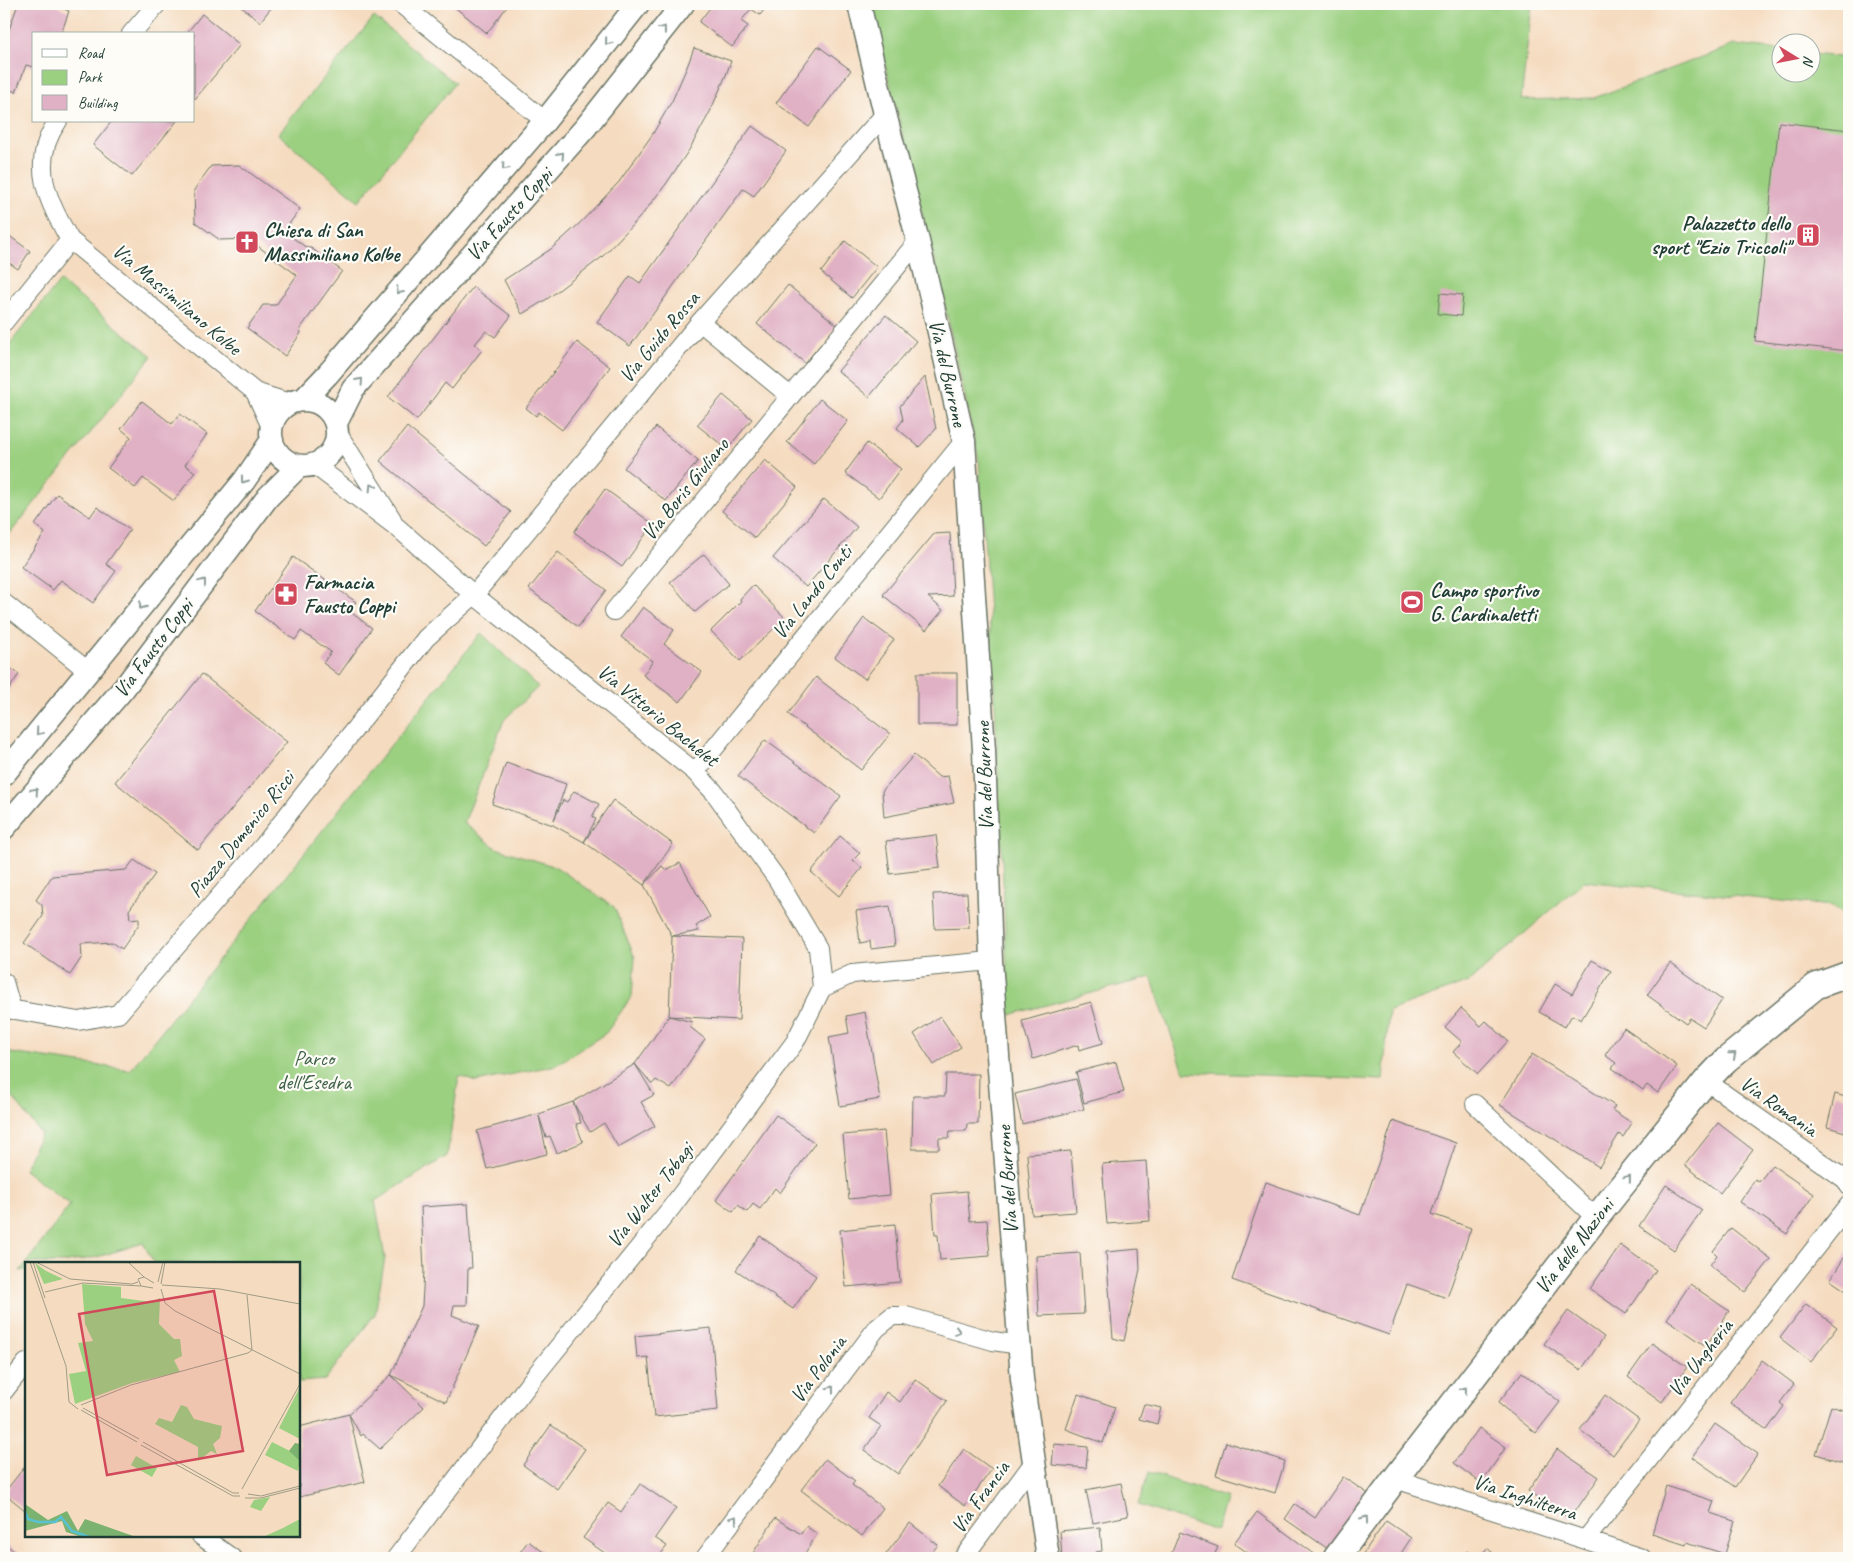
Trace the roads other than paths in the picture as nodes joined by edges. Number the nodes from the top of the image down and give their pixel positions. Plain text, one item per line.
1 (156, 4) edge
2 (401, 4) edge
3 (638, 4) edge
4 (683, 4) edge
5 (859, 4) edge
6 (423, 10) edge
7 (133, 32) edge
8 (885, 114) junction
9 (545, 121) junction
10 (57, 122) edge
11 (70, 240) junction
12 (918, 241) junction
13 (4, 322) edge
14 (700, 322) junction
15 (255, 392) junction
16 (790, 396) junction
17 (297, 401) junction
18 (336, 428) junction
19 (271, 433) junction
20 (964, 441) junction
21 (306, 465) junction
22 (398, 528) junction
23 (474, 595) junction
24 (4, 603) edge
25 (614, 611) dead end
26 (89, 672) junction
27 (695, 772) junction
28 (4, 774) edge
29 (4, 828) edge
30 (991, 961) junction
31 (1849, 974) edge
32 (4, 982) edge
33 (822, 988) junction
34 (8, 1009) edge
35 (1706, 1081) junction
36 (1475, 1104) dead end
37 (1849, 1186) edge
38 (1849, 1205) edge
39 (1596, 1218) junction
40 (1020, 1345) junction
41 (25, 1364) edge
42 (4, 1391) edge
43 (1034, 1462) junction
44 (1395, 1479) junction
45 (202, 1537) edge
46 (1586, 1540) junction
47 (232, 1558) edge
48 (396, 1558) edge
49 (705, 1558) edge
50 (963, 1558) edge
51 (1048, 1558) edge
52 (1336, 1558) edge
53 (1642, 1558) edge

1 - 7 street
2 - 6 street
3 -> 9 street, Via Fausto Coppi
18 -> 4 street, Via Fausto Coppi
5 - 8 street, Via del Burrone
6 - 9 street
8 - 12 street, Via del Burrone
8 - 14 street, Via Guido Rossa
9 -> 17 street, Via Fausto Coppi
10 - 11 street
11 - 13 street
11 - 15 street, Via Massimiliano Kolbe
12 - 16 street, Via Boris Giuliano
12 - 20 street, Via del Burrone
14 - 16 street
14 - 23 street, Via Guido Rossa
15 - 17 street, Via Massimiliano Kolbe
15 - 19 street, Via Massimiliano Kolbe
16 - 25 street, Via Boris Giuliano
17 - 18 street
17 - 19 street, Via Fausto Coppi
18 - 21 street, Via Fausto Coppi
22 -> 18 street, Via Vittorio Bachelet
19 - 21 street
19 -> 26 street, Via Fausto Coppi
20 - 27 street, Via Lando Conti
20 - 30 street, Via del Burrone
21 - 22 street, Via Vittorio Bachelet
29 -> 21 street, Via Fausto Coppi
22 - 23 street, Via Vittorio Bachelet
23 - 27 street, Via Vittorio Bachelet
23 - 34 street, Piazza Domenico Ricci
24 - 26 street
26 -> 28 street, Via Fausto Coppi
27 - 33 street, Via Vittorio Bachelet
30 - 33 street
30 - 40 street, Via del Burrone
35 -> 31 main road, Via delle Nazioni
32 - 34 street
33 - 48 street, Via Walter Tobagi
35 - 37 street, Via Romania
39 -> 35 main road, Via delle Nazioni
36 - 39 street
38 - 46 street, Via Ungheria
44 -> 39 main road, Via delle Nazioni
40 - 43 street, Via del Burrone
49 -> 40 street, Via Polonia
41 - 42 street
43 - 50 street, Via Francia
43 - 51 street, Via del Burrone
44 - 46 street, Via Inghilterra
52 -> 44 main road, Via delle Nazioni
45 - 47 street
46 - 53 street, Via Inghilterra

